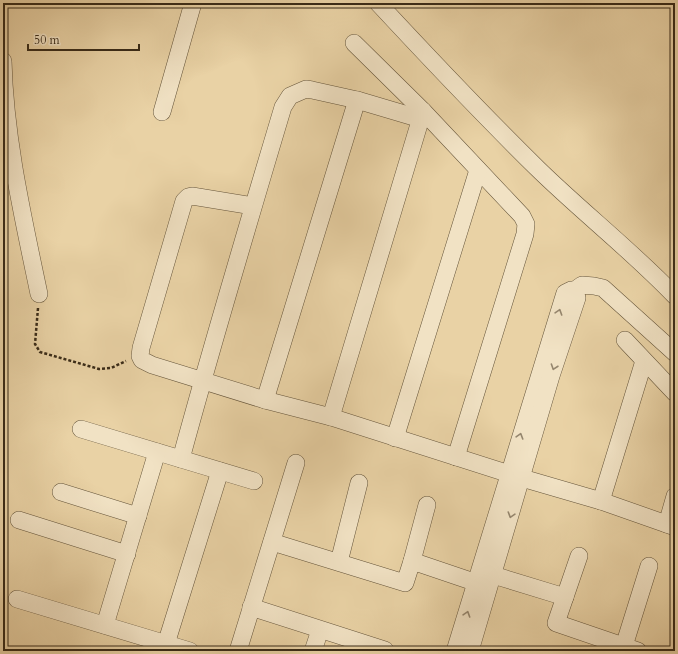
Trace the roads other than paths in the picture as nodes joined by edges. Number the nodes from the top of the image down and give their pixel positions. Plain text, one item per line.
1 (194, 3) edge
2 (378, 3) edge
3 (354, 43) dead end
4 (3, 61) edge
5 (357, 100) junction
6 (162, 112) dead end
7 (422, 115) junction
8 (478, 170) junction
9 (253, 206) junction
10 (39, 294) road end
11 (675, 296) edge
12 (625, 340) dead end
13 (675, 353) edge
14 (644, 361) junction
15 (203, 380) junction
16 (675, 393) edge
17 (265, 400) junction
18 (331, 417) junction
19 (81, 429) dead end
20 (395, 438) junction
21 (157, 452) junction
22 (456, 457) junction
23 (181, 459) junction
24 (296, 463) dead end
25 (220, 471) junction
26 (515, 475) junction
27 (254, 482) dead end
28 (359, 483) dead end
29 (61, 492) dead end
30 (675, 496) edge
31 (601, 501) junction
32 (428, 505) dead end
33 (138, 516) junction
34 (19, 520) dead end
35 (671, 526) edge
36 (272, 542) junction
37 (127, 554) junction
38 (579, 556) dead end
39 (412, 561) junction
40 (339, 562) junction
41 (649, 566) dead end
42 (493, 575) junction
43 (477, 583) junction
44 (565, 597) junction
45 (17, 599) dead end
46 (252, 607) junction
47 (105, 625) junction
48 (320, 630) junction
49 (166, 644) junction
50 (631, 649) edge
51 (190, 651) edge
52 (238, 651) edge
53 (313, 651) edge
54 (384, 651) edge
55 (455, 651) edge
56 (470, 651) edge

1 - 6 street
2 - 11 street
3 - 7 street
4 - 10 street
5 - 7 street
5 - 9 street
5 - 17 street
7 - 8 street
7 - 18 street
8 - 20 street
8 - 22 street
9 - 15 street
9 - 15 street
12 - 14 street
13 - 26 street
14 - 16 street
14 - 31 street
15 - 17 street
15 - 23 street
17 - 18 street
18 - 20 street
19 - 21 street
20 - 22 street
21 - 23 street
21 - 33 street
22 - 26 street
23 - 25 street
24 - 36 street
25 - 27 street
25 - 49 street
26 - 31 street
26 -> 42 street
26 - 43 street
28 - 40 street
29 - 33 street
30 - 35 street
31 - 35 street
32 - 39 street
33 - 37 street
34 - 37 street
36 - 40 street
36 - 46 street
37 - 47 street
38 - 44 street
39 - 40 street
39 - 43 street
41 - 50 street
42 - 44 street
42 - 56 street
55 -> 43 street
44 - 50 street
45 - 47 street
46 - 48 street
46 - 52 street
47 - 49 street
48 - 53 street
48 - 54 street
49 - 51 street

